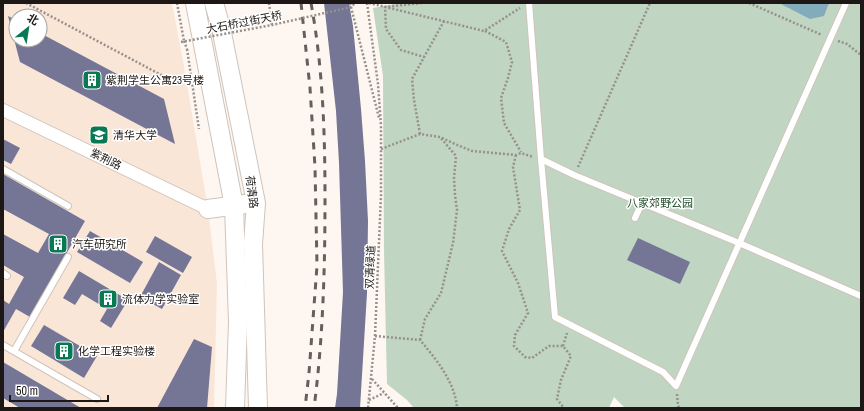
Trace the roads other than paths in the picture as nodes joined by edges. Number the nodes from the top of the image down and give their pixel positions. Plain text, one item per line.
1 (195, 3) edge
2 (214, 3) edge
3 (529, 3) edge
4 (846, 3) edge
5 (3, 110) edge
6 (540, 159) junction
7 (3, 169) edge
8 (256, 203) junction
9 (642, 203) junction
10 (68, 206) dead end
11 (234, 206) junction
12 (208, 209) joint
13 (635, 218) dead end
14 (739, 243) junction
15 (68, 257) dead end
16 (861, 296) edge
17 (3, 345) edge
18 (14, 351) junction
19 (97, 399) dead end
20 (235, 408) edge
21 (258, 408) edge

1 - 11 main road, 荷清路
2 - 8 main road, 荷清路
3 - 6 lane
4 - 14 lane
5 - 12 street, 紫荆路
6 - 9 lane
6 - 14 lane
7 - 10 lane
8 - 11 main road
8 - 21 main road, 荷清路
9 - 13 lane
9 - 14 lane
11 - 12 main road
11 - 20 main road, 荷清路
14 - 16 lane
15 - 18 lane
17 - 18 lane
18 - 19 lane

